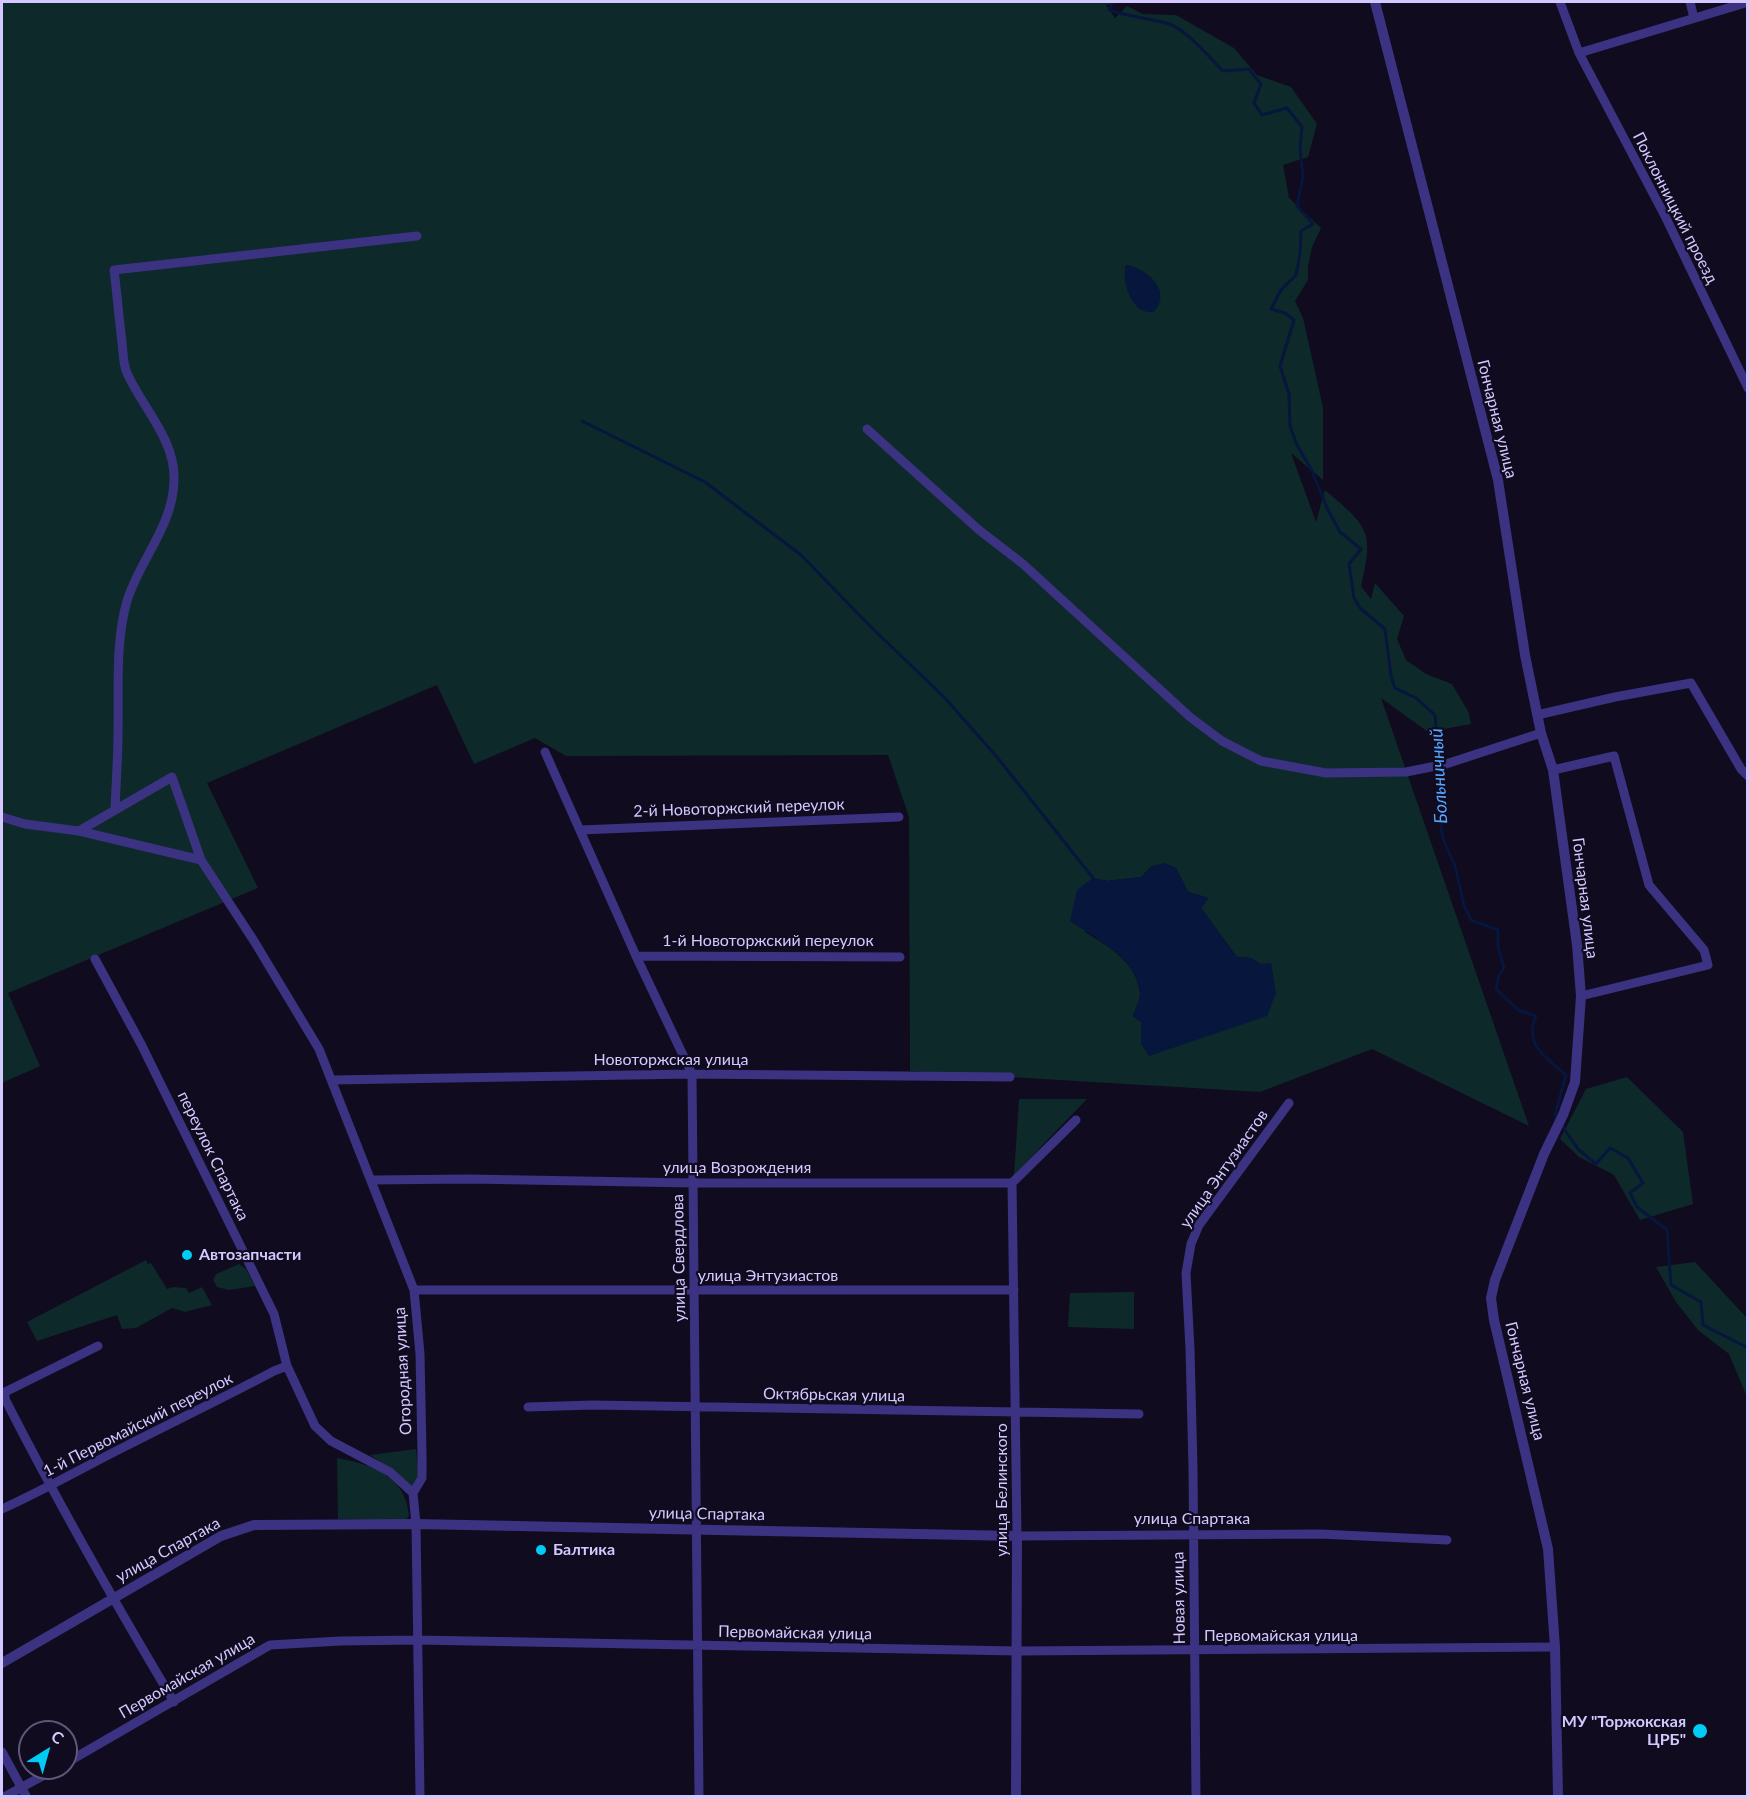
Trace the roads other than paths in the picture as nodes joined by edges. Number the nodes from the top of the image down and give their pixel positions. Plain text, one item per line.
1 (1375, 2) edge
2 (1560, 2) edge
3 (1690, 2) edge
4 (1748, 2) edge
5 (1694, 18) junction
6 (1579, 53) junction
7 (417, 236) dead end
8 (1748, 388) edge
9 (867, 429) dead end
10 (1537, 715) junction
11 (1540, 733) junction
12 (545, 752) dead end
13 (1553, 770) junction
14 (1748, 776) edge
15 (115, 809) junction
16 (2, 817) edge
17 (899, 817) dead end
18 (579, 830) junction
19 (79, 831) junction
20 (201, 860) junction
21 (636, 956) junction
22 (900, 957) dead end
23 (95, 959) dead end
24 (1581, 996) junction
25 (693, 1074) junction
26 (1010, 1077) dead end
27 (332, 1080) junction
28 (1289, 1103) dead end
29 (1076, 1120) dead end
30 (372, 1180) junction
31 (693, 1183) junction
32 (1012, 1183) junction
33 (414, 1290) junction
34 (1014, 1290) junction
35 (694, 1291) junction
36 (1188, 1291) joint
37 (98, 1346) dead end
38 (287, 1366) junction
39 (528, 1407) dead end
40 (696, 1408) junction
41 (1017, 1412) junction
42 (1139, 1414) dead end
43 (50, 1487) junction
44 (413, 1493) junction
45 (2, 1509) edge
46 (416, 1524) junction
47 (697, 1529) junction
48 (1193, 1534) junction
49 (1017, 1536) junction
50 (1447, 1540) dead end
51 (112, 1598) junction
52 (417, 1640) junction
53 (698, 1647) junction
54 (1555, 1647) junction
55 (1194, 1651) junction
56 (1018, 1652) junction
57 (2, 1663) edge
58 (174, 1702) junction
59 (2, 1752) edge
60 (78, 1756) edge
61 (40, 1780) edge
62 (24, 1792) edge
63 (6, 1797) edge
64 (420, 1797) edge
65 (699, 1797) edge
66 (1016, 1797) edge
67 (1196, 1797) edge
68 (1558, 1797) edge

1 - 10 street, Гончарная улица
2 - 6 street, Поклонницкий проезд
3 - 5 street
4 - 5 street
5 - 6 street
6 - 8 street, Поклонницкий проезд
7 - 15 street
9 - 11 street
10 - 11 street, Гончарная улица
10 - 14 street
11 - 13 street, Гончарная улица
12 - 18 street, улица Свердлова
13 - 24 street, Гончарная улица
13 - 24 street
15 - 19 street
15 - 20 street, Огородная улица
16 - 19 street
17 - 18 street, 2-й Новоторжский переулок
18 - 21 street, улица Свердлова
19 - 20 street
20 - 27 street, Огородная улица
21 - 22 street, 1-й Новоторжский переулок
21 - 25 street, улица Свердлова
23 - 38 street, переулок Спартака
24 - 54 street, Гончарная улица
25 - 26 street, Новоторжская улица
25 - 27 street, Новоторжская улица
25 - 31 street, улица Свердлова
27 - 30 street, Огородная улица
28 - 36 street, улица Энтузиастов
29 - 32 street
30 - 31 street, улица Возрождения
30 - 33 street, Огородная улица
31 - 32 street, улица Возрождения
31 - 35 street, улица Свердлова
32 - 34 street, улица Белинского
33 - 35 street, улица Энтузиастов
33 - 44 street, Огородная улица
34 - 35 street, улица Энтузиастов
34 - 41 street, улица Белинского
35 - 40 street, улица Свердлова
36 - 48 street, Новая улица
37 - 43 street
38 - 43 street, 1-й Первомайский переулок
38 - 44 street, переулок Спартака
39 - 40 street, Октябрьская улица
40 - 41 street, Октябрьская улица
40 - 47 street, улица Свердлова
41 - 42 street, Октябрьская улица
41 - 49 street, улица Белинского
43 - 45 street, 1-й Первомайский переулок
43 - 51 street
44 - 46 street, Огородная улица
46 - 47 street, улица Спартака
46 - 51 street, улица Спартака
46 - 52 street, Огородная улица
47 - 49 street, улица Спартака
47 - 53 street, улица Свердлова
48 - 49 street, улица Спартака
48 - 50 street, улица Спартака
48 - 55 street, Новая улица
49 - 56 street, улица Белинского
51 - 57 street, улица Спартака
51 - 58 street
52 - 53 street, Первомайская улица
52 - 58 street, Первомайская улица
52 - 64 street, Огородная улица
53 - 56 street, Первомайская улица
53 - 65 street, улица Свердлова
54 - 55 street, Первомайская улица
54 - 68 street, Гончарная улица
55 - 56 street, Первомайская улица
55 - 67 street, Новая улица
56 - 66 street, улица Белинского
58 - 60 street, Первомайская улица
59 - 62 street
61 - 62 street
62 - 63 street

